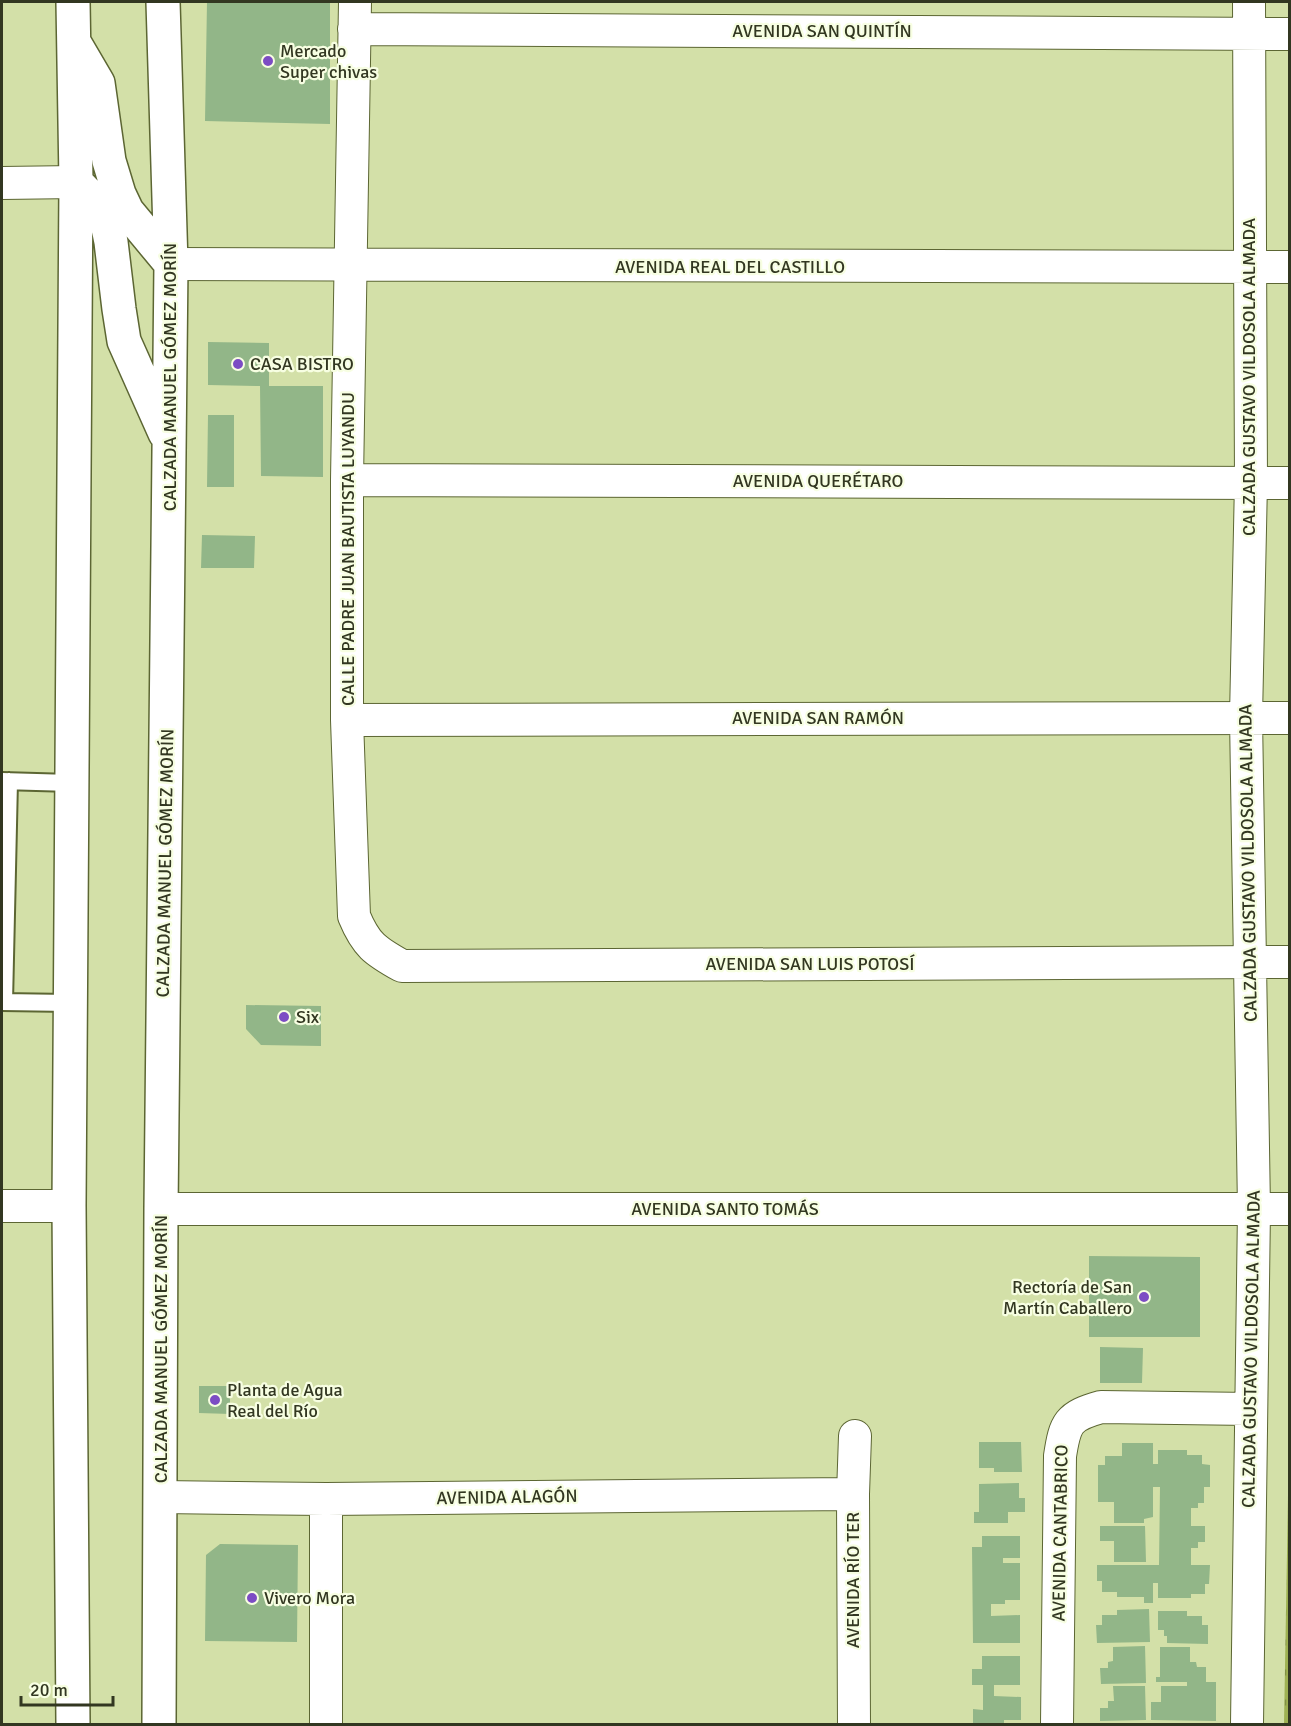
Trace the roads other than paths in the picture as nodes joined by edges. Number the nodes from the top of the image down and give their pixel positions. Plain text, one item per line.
1 (74, 2) edge
2 (163, 2) edge
3 (1249, 2) edge
4 (354, 15) edge
5 (1249, 33) junction
6 (1290, 34) edge
7 (73, 41) junction
8 (76, 182) junction
9 (2, 183) edge
10 (171, 264) junction
11 (350, 266) junction
12 (1249, 267) junction
13 (1290, 267) edge
14 (170, 446) junction
15 (346, 480) junction
16 (1251, 482) junction
17 (1290, 483) edge
18 (1246, 717) junction
19 (1290, 718) edge
20 (347, 720) junction
21 (5, 781) edge
22 (71, 783) junction
23 (354, 916) joint
24 (1249, 962) junction
25 (1290, 962) edge
26 (3, 1002) edge
27 (70, 1003) junction
28 (2, 1206) edge
29 (69, 1206) junction
30 (161, 1209) junction
31 (1254, 1209) junction
32 (1290, 1209) edge
33 (1251, 1409) junction
34 (855, 1436) dead end
35 (853, 1494) junction
36 (161, 1497) junction
37 (326, 1499) junction
38 (73, 1725) edge
39 (159, 1725) edge
40 (326, 1725) edge
41 (854, 1725) edge
42 (1057, 1725) edge
43 (1247, 1725) edge

1 - 7 main road
2 - 10 main road, CALZADA MANUEL GÓMEZ MORÍN
3 - 5 street, CALZADA GUSTAVO VILDOSOLA ALMADA
4 - 5 street, AVENIDA SAN QUINTÍN
4 - 11 street, CALLE PADRE JUAN BAUTISTA LUYANDU
5 - 6 street, AVENIDA SAN QUINTÍN
5 - 12 street, CALZADA GUSTAVO VILDOSOLA ALMADA
7 - 8 main road
7 - 10 main road
8 - 9 street
8 - 14 main road
8 - 22 main road
10 - 11 street, AVENIDA REAL DEL CASTILLO
10 - 14 main road, CALZADA MANUEL GÓMEZ MORÍN
11 - 12 street, AVENIDA REAL DEL CASTILLO
11 - 15 street, CALLE PADRE JUAN BAUTISTA LUYANDU
12 - 13 street, AVENIDA REAL DEL CASTILLO
12 - 16 street, CALZADA GUSTAVO VILDOSOLA ALMADA
14 - 30 main road, CALZADA MANUEL GÓMEZ MORÍN
15 - 16 street, AVENIDA QUERÉTARO
15 - 20 street, CALLE PADRE JUAN BAUTISTA LUYANDU
16 - 17 street, AVENIDA QUERÉTARO
16 - 18 street, CALZADA GUSTAVO VILDOSOLA ALMADA
18 - 19 street, AVENIDA SAN RAMÓN
18 - 20 street, AVENIDA SAN RAMÓN
18 - 24 street, CALZADA GUSTAVO VILDOSOLA ALMADA
20 - 23 street, CALLE PADRE JUAN BAUTISTA LUYANDU
21 - 22 lane
21 - 26 lane
22 - 27 main road
23 - 24 street, AVENIDA SAN LUIS POTOSÍ
24 - 25 street, AVENIDA SAN LUIS POTOSÍ
24 - 31 street, CALZADA GUSTAVO VILDOSOLA ALMADA
26 - 27 lane
27 - 29 main road
28 - 29 street
29 - 38 main road
30 - 31 street, AVENIDA SANTO TOMÁS
30 - 36 main road, CALZADA MANUEL GÓMEZ MORÍN
31 - 32 street, AVENIDA SANTO TOMÁS
31 - 33 street, CALZADA GUSTAVO VILDOSOLA ALMADA
33 - 42 street, AVENIDA CANTABRICO
33 - 43 street, CALZADA GUSTAVO VILDOSOLA ALMADA
34 - 35 street, AVENIDA RÍO TER
35 - 37 street, AVENIDA ALAGÓN
35 - 41 street, AVENIDA RÍO TER
36 - 37 street, AVENIDA ALAGÓN
36 - 39 main road, CALZADA MANUEL GÓMEZ MORÍN
37 - 40 street

